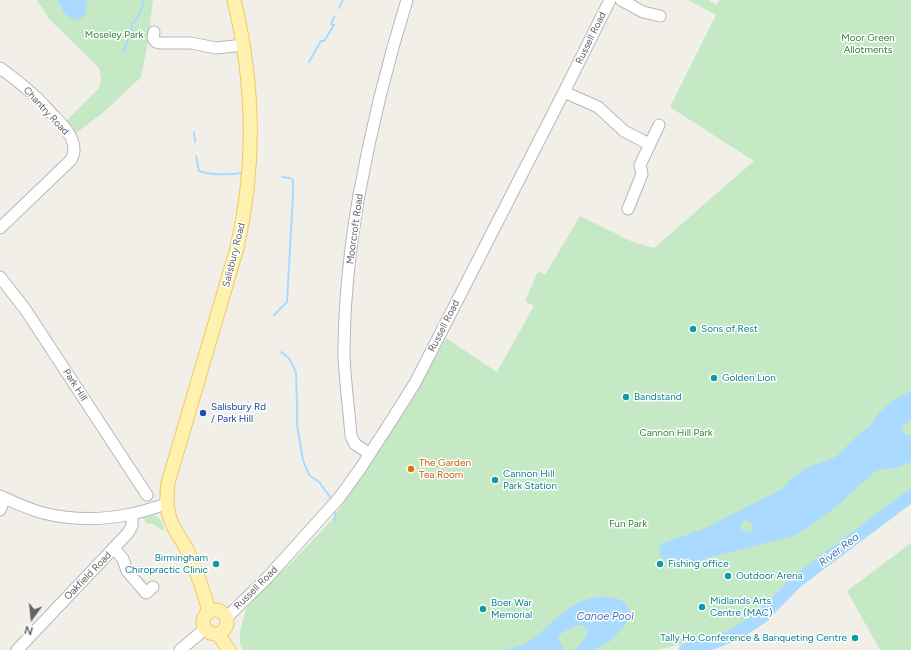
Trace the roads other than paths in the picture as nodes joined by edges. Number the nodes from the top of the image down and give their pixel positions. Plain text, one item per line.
1 (234, 0) edge
2 (407, 0) edge
3 (610, 0) edge
4 (621, 0) edge
5 (660, 16) dead end
6 (154, 32) dead end
7 (244, 45) junction
8 (0, 68) edge
9 (564, 92) junction
10 (659, 125) dead end
11 (649, 144) junction
12 (628, 209) dead end
13 (0, 228) edge
14 (0, 277) edge
15 (370, 454) junction
16 (147, 495) dead end
17 (3, 497) edge
18 (167, 504) junction
19 (0, 510) edge
20 (132, 514) junction
21 (114, 548) junction
22 (153, 587) dead end
23 (209, 612) junction
24 (226, 618) junction
25 (205, 630) junction
26 (218, 634) junction
27 (17, 650) edge
28 (180, 650) edge
29 (229, 650) edge

1 - 7 main road, Salisbury Road
2 - 15 street, Moorcroft Road
3 - 9 street, Russell Road
4 - 5 street
6 - 7 street
7 - 18 main road, Salisbury Road
8 - 13 street, Chantry Road
9 - 11 street
9 - 15 street, Russell Road
10 - 11 street
11 - 12 street
14 - 16 street, Park Hill
15 - 24 street, Russell Road
17 - 19 street
17 - 20 street
18 - 20 street
18 - 23 main road, Salisbury Road
20 - 21 street, Oakfield Road
21 - 22 street
21 - 27 street, Oakfield Road
23 - 24 main road
23 - 25 main road
24 - 26 main road
25 - 26 main road
25 - 28 street
26 - 29 main road

